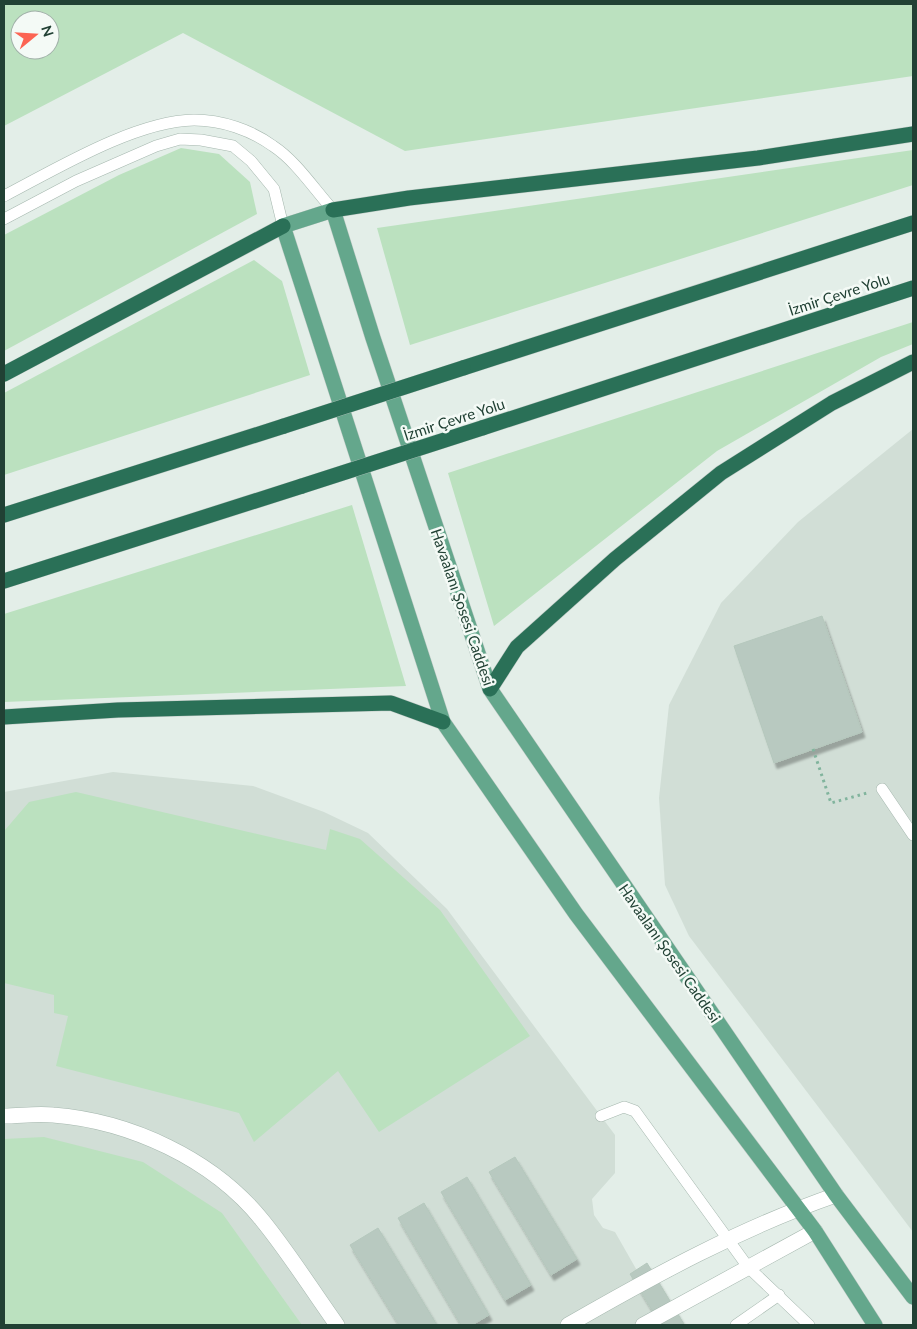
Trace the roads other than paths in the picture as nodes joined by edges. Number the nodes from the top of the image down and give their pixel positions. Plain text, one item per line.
1 (913, 134) edge
2 (4, 196) edge
3 (332, 210) junction
4 (4, 219) edge
5 (913, 223) edge
6 (283, 226) junction
7 (913, 288) edge
8 (913, 362) edge
9 (4, 374) edge
10 (4, 515) edge
11 (4, 581) edge
12 (490, 689) junction
13 (4, 717) edge
14 (443, 722) junction
15 (882, 789) road end
16 (913, 835) edge
17 (4, 1116) edge
18 (601, 1116) dead end
19 (836, 1195) junction
20 (799, 1208) junction
21 (815, 1231) junction
22 (727, 1238) junction
23 (748, 1267) junction
24 (779, 1295) junction
25 (913, 1297) edge
26 (336, 1325) edge
27 (568, 1325) edge
28 (644, 1325) edge
29 (736, 1325) edge
30 (809, 1325) edge
31 (875, 1325) edge

1 - 3 highway
2 - 3 lane, Havaalanı Şosesi Caddesi
3 - 6 main road
3 - 12 main road, Havaalanı Şosesi Caddesi
4 - 6 lane
5 - 10 highway, bridge
6 - 9 highway
6 - 14 main road
7 - 11 highway, İzmir Çevre Yolu, bridge
8 - 12 highway
12 - 19 main road, Havaalanı Şosesi Caddesi
13 - 14 highway
14 - 20 main road
15 - 16 lane
17 - 26 street
18 - 22 lane
19 - 20 street
19 - 25 main road, Havaalanı Şosesi Caddesi
20 - 21 main road
20 - 22 street
21 - 23 street
21 - 31 main road
22 - 23 lane
22 - 27 street
23 - 24 lane
23 - 28 street
24 - 29 lane
24 - 30 lane

